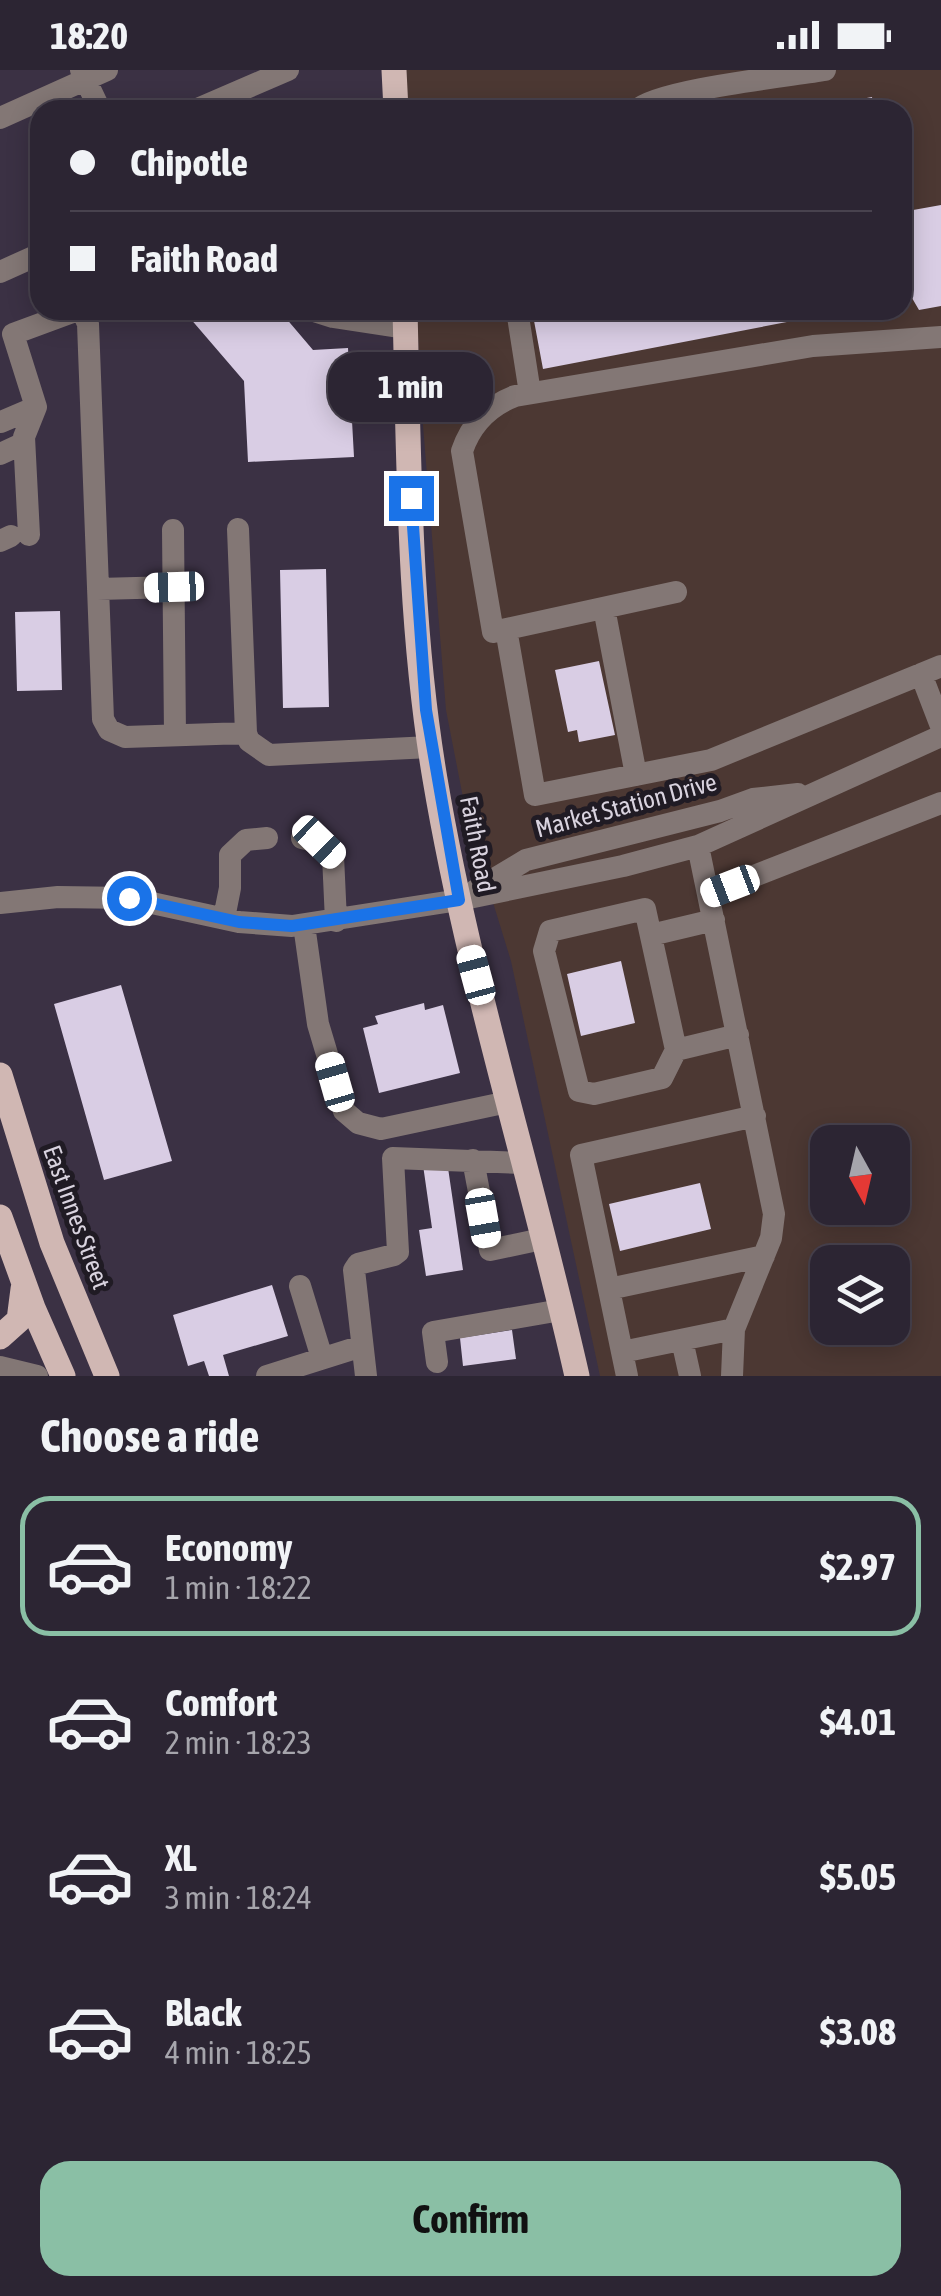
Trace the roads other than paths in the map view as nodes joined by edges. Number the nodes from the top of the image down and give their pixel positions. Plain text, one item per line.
1 (288, 70) edge
2 (394, 70) edge
3 (825, 70) edge
4 (91, 73) edge
5 (36, 100) edge
6 (98, 100) edge
7 (219, 100) edge
8 (391, 100) edge
9 (656, 100) edge
10 (30, 103) edge
11 (0, 118) edge
12 (30, 258) edge
13 (0, 272) edge
14 (52, 320) edge
15 (86, 320) edge
16 (405, 320) edge
17 (519, 320) edge
18 (6, 336) edge
19 (941, 337) edge
20 (530, 393) junction
21 (36, 407) junction
22 (0, 422) edge
23 (24, 444) junction
24 (0, 454) edge
25 (173, 530) dead end
26 (238, 530) dead end
27 (0, 532) edge
28 (29, 535) dead end
29 (0, 541) edge
30 (174, 587) junction
31 (98, 589) junction
32 (676, 592) dead end
33 (604, 608) junction
34 (506, 629) junction
35 (931, 670) edge
36 (941, 726) edge
37 (246, 733) junction
38 (175, 735) junction
39 (941, 736) edge
40 (430, 747) junction
41 (636, 775) junction
42 (816, 793) junction
43 (941, 804) edge
44 (302, 838) dead end
45 (257, 839) dead end
46 (698, 846) junction
47 (708, 894) junction
48 (459, 900) junction
49 (0, 903) edge
50 (224, 918) junction
51 (714, 920) junction
52 (336, 921) junction
53 (304, 925) junction
54 (651, 935) junction
55 (738, 1035) junction
56 (676, 1050) junction
57 (0, 1075) edge
58 (508, 1102) junction
59 (755, 1116) junction
60 (473, 1160) junction
61 (523, 1163) junction
62 (0, 1217) edge
63 (542, 1239) junction
64 (764, 1256) junction
65 (18, 1270) junction
66 (300, 1286) dead end
67 (609, 1289) junction
68 (561, 1310) junction
69 (734, 1329) junction
70 (0, 1337) edge
71 (682, 1340) junction
72 (362, 1346) junction
73 (622, 1352) junction
74 (322, 1358) junction
75 (437, 1362) dead end
76 (0, 1367) edge
77 (37, 1376) edge
78 (62, 1376) edge
79 (108, 1376) edge
80 (266, 1376) edge
81 (366, 1376) edge
82 (578, 1376) edge
83 (627, 1376) edge
84 (690, 1376) edge
85 (732, 1376) edge

1 - 7 street
2 - 8 main road
3 - 9 street
4 - 5 street
4 - 6 street
10 - 11 street
12 - 13 street
14 - 18 street
15 - 31 street
16 - 40 main road, Faith Road
17 - 20 street
18 - 21 street
19 - 20 street
20 - 34 street
21 - 22 street
21 - 23 street
23 - 24 street
23 - 28 street
25 - 30 street
26 - 37 street
27 - 29 street
30 - 31 street
30 - 38 street
31 - 38 street
32 - 33 street
33 - 34 street
33 - 41 street
34 - 41 street
35 - 36 street
35 - 41 street
37 - 38 street
37 - 40 street
39 - 42 street, Market Station Drive
40 - 48 main road, Faith Road
42 - 46 street, Market Station Drive
42 - 48 street, Market Station Drive
43 - 47 street
44 - 52 street
45 - 50 street
46 - 47 street
46 - 48 street, Market Station Drive
47 - 51 street
48 - 52 street, Market Station Drive
48 - 58 main road, Faith Road
49 - 50 street, Market Station Drive
50 - 53 street, Market Station Drive
51 - 54 street
51 - 55 street
52 - 53 street, Market Station Drive
53 - 58 street
54 - 56 street
54 - 56 street
55 - 56 street
55 - 59 street
57 - 79 main road, East Innes Street
58 - 61 main road, Faith Road
59 - 64 street
59 - 67 street
60 - 61 street
60 - 63 street
60 - 72 street
61 - 63 main road, Faith Road
62 - 65 main road
63 - 68 main road, Faith Road
64 - 67 street
64 - 69 street
65 - 70 main road
65 - 78 main road
66 - 74 street
67 - 73 street
68 - 75 street
68 - 82 main road, Faith Road
69 - 71 street
69 - 85 street
71 - 73 street
71 - 84 street
72 - 74 street
72 - 81 street
73 - 83 street
74 - 80 street
76 - 77 street

